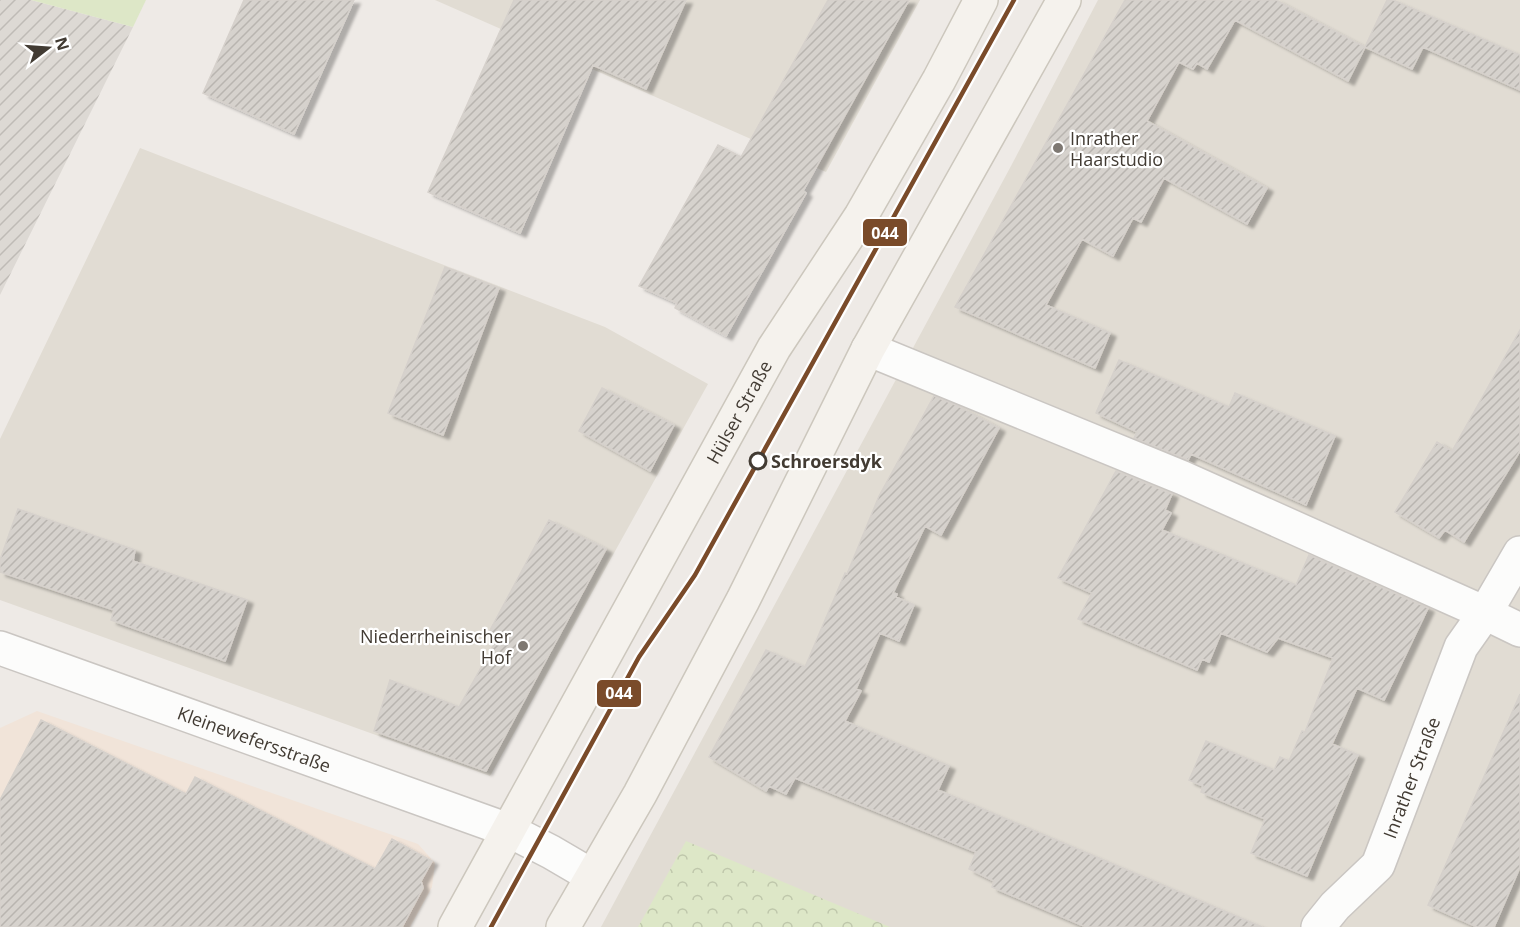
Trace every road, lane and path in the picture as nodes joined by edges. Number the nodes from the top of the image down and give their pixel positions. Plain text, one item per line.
1 (981, 0) edge
2 (1064, 0) edge
3 (868, 349) junction
4 (1520, 553) edge
5 (1485, 613) junction
6 (1520, 630) edge
7 (0, 648) edge
8 (508, 830) junction
9 (592, 876) junction
10 (455, 927) edge
11 (563, 927) edge
12 (1318, 927) edge

1 - 8 street, Hülser Straße
2 - 3 street
3 - 5 street
3 - 9 street
4 - 5 street, Inrather Straße
5 - 6 street
5 - 12 street, Inrather Straße
7 - 8 street, Kleinewefersstraße
8 - 9 street
8 - 10 street, Hülser Straße
9 - 11 street

